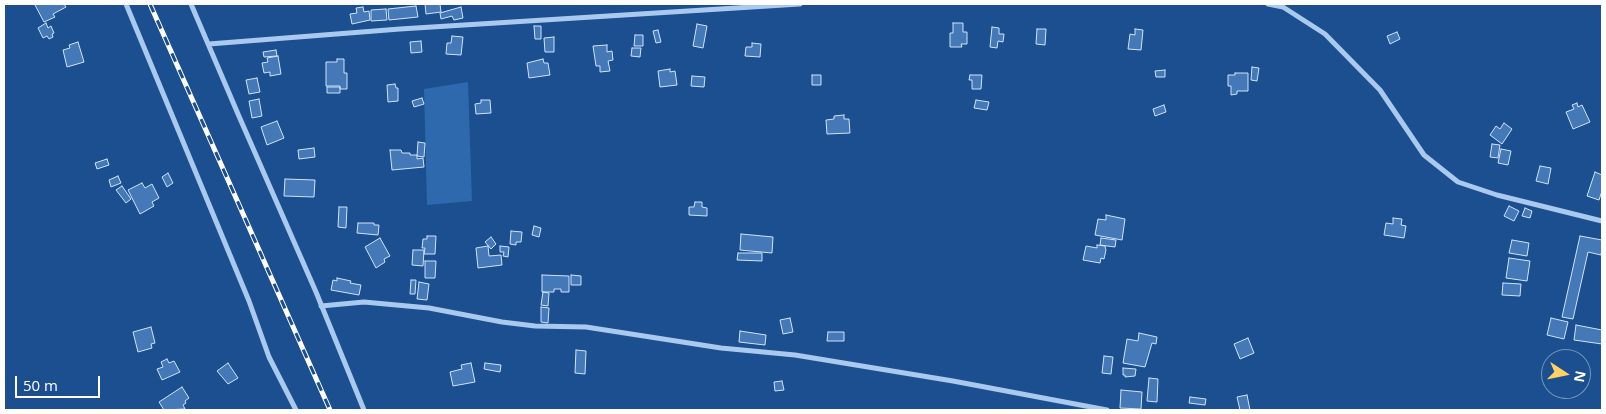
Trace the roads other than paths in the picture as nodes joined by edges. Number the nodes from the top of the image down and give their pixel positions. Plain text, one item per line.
1 (126, 4) edge
2 (192, 4) edge
3 (800, 4) edge
4 (1268, 4) edge
5 (209, 44) junction
6 (1602, 221) edge
7 (321, 306) junction
8 (296, 410) edge
9 (364, 410) edge
10 (1107, 410) edge

1 - 8 street
2 - 5 street
3 - 5 street
4 - 6 street
5 - 7 street
7 - 9 street
7 - 10 street

